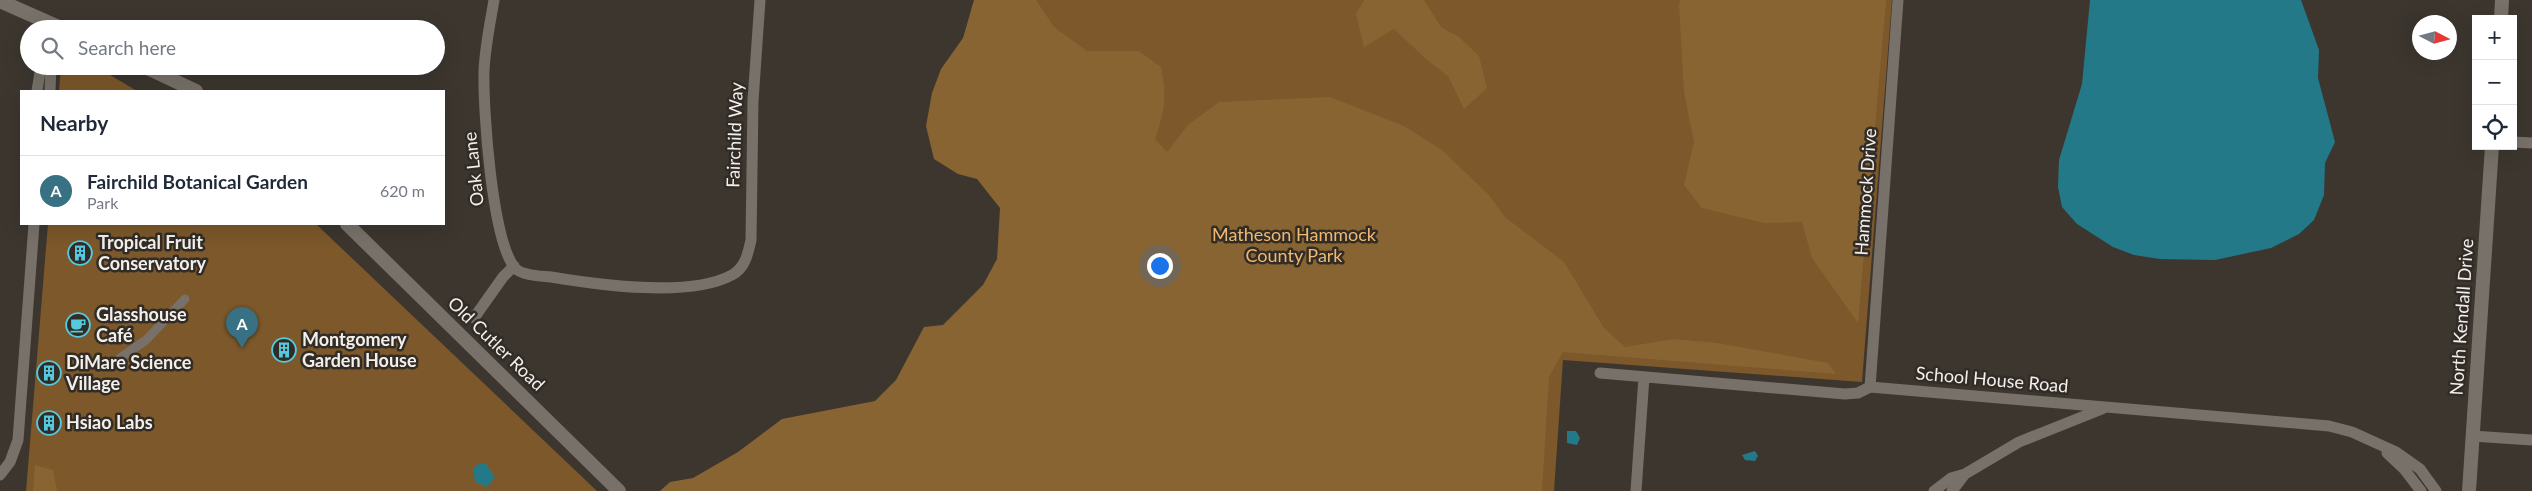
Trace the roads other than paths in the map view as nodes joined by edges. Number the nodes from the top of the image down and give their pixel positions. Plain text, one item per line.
1 (494, 0) edge
2 (760, 0) edge
3 (1898, 0) edge
4 (2502, 0) edge
5 (0, 1) edge
6 (2501, 15) edge
7 (39, 20) edge
8 (34, 75) edge
9 (51, 75) edge
10 (162, 75) edge
11 (37, 87) edge
12 (50, 90) edge
13 (194, 90) edge
14 (2517, 142) edge
15 (2532, 143) edge
16 (2492, 150) edge
17 (34, 225) edge
18 (348, 225) edge
19 (514, 266) junction
20 (185, 298) dead end
21 (474, 318) dead end
22 (116, 360) dead end
23 (1600, 373) dead end
24 (1644, 377) junction
25 (1870, 387) junction
26 (2105, 408) junction
27 (2472, 436) junction
28 (2532, 440) edge
29 (2379, 445) junction
30 (3, 471) edge
31 (1965, 474) junction
32 (619, 491) edge
33 (1636, 491) edge
34 (1934, 491) edge
35 (1952, 491) edge
36 (2421, 491) edge
37 (2436, 491) edge
38 (2469, 491) edge

1 - 19 street, Oak Lane
2 - 19 street, Fairchild Way
3 - 25 street, Hammock Drive
4 - 6 main road
5 - 7 main road
8 - 11 street
9 - 12 street
10 - 13 main road
14 - 15 street
16 - 27 main road, North Kendall Drive
17 - 30 street
18 - 32 main road, Old Cutler Road
19 - 21 street
20 - 22 street
23 - 24 street, School House Road
24 - 25 street, School House Road
24 - 33 street
25 - 26 street, School House Road
26 - 29 street, School House Road
26 - 31 street
27 - 28 street
27 - 38 main road, North Kendall Drive
29 - 36 street, School House Road
29 - 37 street, School House Road
31 - 34 street
31 - 35 street

